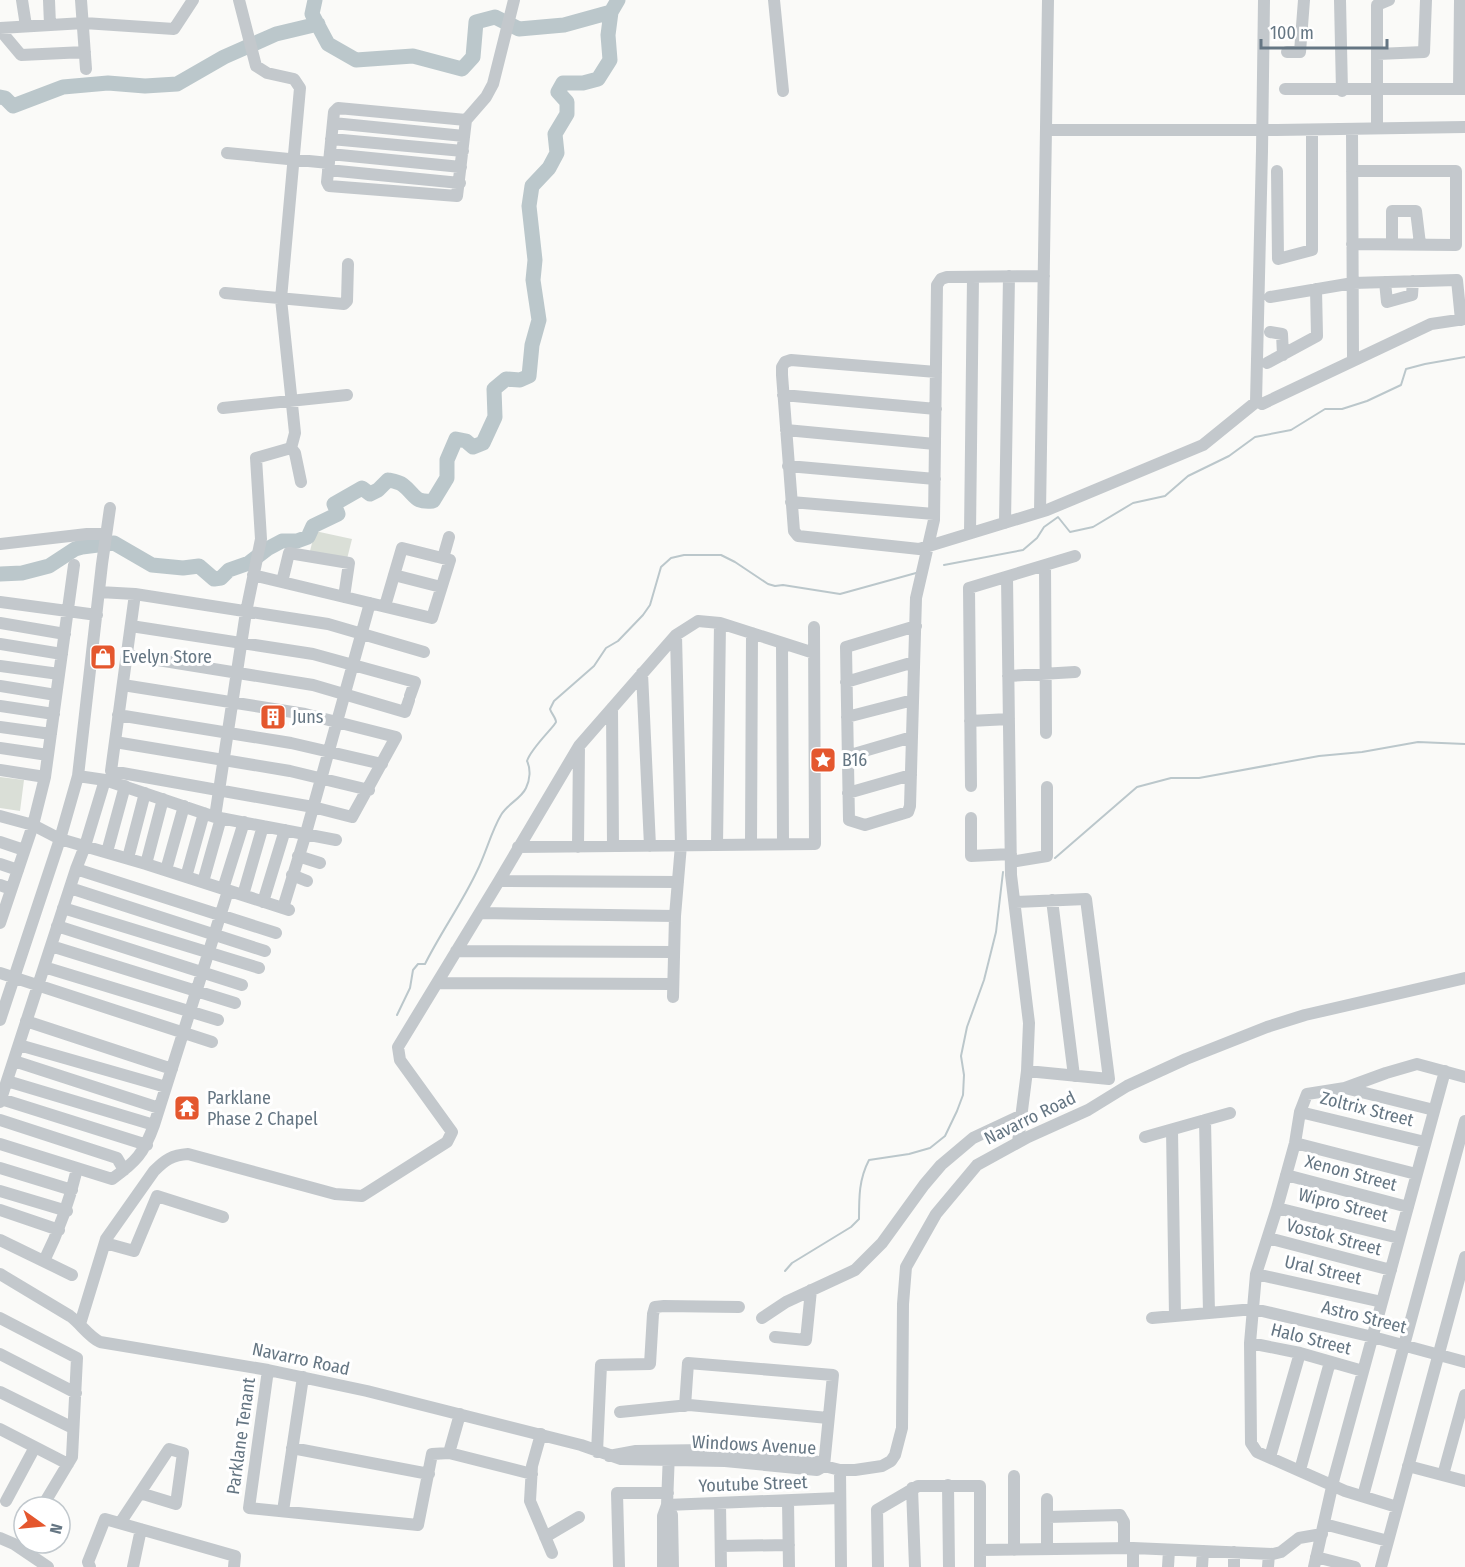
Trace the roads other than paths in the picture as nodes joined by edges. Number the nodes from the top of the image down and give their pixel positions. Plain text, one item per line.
1 (22, 0) edge
2 (48, 0) edge
3 (81, 0) edge
4 (193, 0) edge
5 (239, 0) edge
6 (514, 0) edge
7 (774, 0) edge
8 (1048, 0) edge
9 (1264, 0) edge
10 (1304, 0) edge
11 (1340, 0) edge
12 (1389, 0) edge
13 (1426, 0) edge
14 (1460, 0) edge
15 (84, 23) junction
16 (50, 25) junction
17 (26, 26) junction
18 (0, 29) edge
19 (1263, 49) junction
20 (85, 52) junction
21 (1377, 54) junction
22 (86, 69) dead end
23 (1274, 88) junction
24 (1462, 89) edge
25 (1376, 90) junction
26 (783, 91) dead end
27 (1342, 91) junction
28 (466, 120) junction
29 (333, 123) junction
30 (1465, 127) edge
31 (1377, 128) junction
32 (1352, 129) junction
33 (1046, 130) junction
34 (1312, 130) junction
35 (464, 136) junction
36 (331, 139) junction
37 (463, 151) junction
38 (227, 153) dead end
39 (295, 160) junction
40 (329, 162) junction
41 (461, 167) junction
42 (1270, 171) junction
43 (1352, 171) junction
44 (1352, 244) junction
45 (1392, 244) junction
46 (1420, 244) junction
47 (348, 264) dead end
48 (1009, 276) junction
49 (1044, 276) junction
50 (973, 277) junction
51 (1413, 281) junction
52 (1385, 282) junction
53 (1353, 283) junction
54 (1316, 289) junction
55 (225, 293) dead end
56 (1270, 297) dead end
57 (281, 299) junction
58 (1463, 319) edge
59 (1269, 332) dead end
60 (1283, 355) junction
61 (1353, 359) junction
62 (1267, 363) dead end
63 (936, 372) junction
64 (347, 395) dead end
65 (783, 395) junction
66 (292, 400) junction
67 (1262, 404) dead end
68 (223, 408) dead end
69 (936, 409) junction
70 (786, 430) junction
71 (935, 444) junction
72 (291, 448) junction
73 (789, 466) junction
74 (935, 479) junction
75 (301, 482) dead end
76 (791, 502) junction
77 (111, 508) dead end
78 (1041, 512) junction
79 (934, 514) junction
80 (1005, 523) junction
81 (970, 533) junction
82 (106, 534) junction
83 (449, 537) dead end
84 (0, 544) edge
85 (928, 546) junction
86 (1075, 556) dead end
87 (443, 558) junction
88 (74, 565) dead end
89 (1045, 565) junction
90 (255, 570) junction
91 (394, 575) junction
92 (1007, 577) junction
93 (282, 582) junction
94 (441, 587) junction
95 (99, 592) junction
96 (135, 594) junction
97 (344, 597) junction
98 (0, 602) edge
99 (370, 603) junction
100 (385, 606) junction
101 (68, 611) junction
102 (246, 612) junction
103 (97, 615) junction
104 (0, 623) edge
105 (720, 623) junction
106 (130, 626) junction
107 (916, 626) junction
108 (814, 627) dead end
109 (362, 633) junction
110 (752, 633) junction
111 (64, 634) junction
112 (676, 635) junction
113 (241, 642) junction
114 (782, 643) junction
115 (0, 644) edge
116 (424, 652) dead end
117 (814, 653) junction
118 (62, 654) junction
119 (127, 655) junction
120 (914, 662) junction
121 (353, 665) junction
122 (0, 666) edge
123 (1075, 672) dead end
124 (236, 673) junction
125 (642, 673) junction
126 (1046, 673) junction
127 (59, 674) junction
128 (1008, 676) junction
129 (846, 682) junction
130 (123, 685) junction
131 (0, 686) edge
132 (345, 693) junction
133 (56, 695) junction
134 (913, 700) junction
135 (232, 703) junction
136 (0, 706) edge
137 (612, 708) junction
138 (54, 714) junction
139 (118, 715) junction
140 (847, 717) junction
141 (1009, 719) junction
142 (970, 721) junction
143 (337, 722) junction
144 (0, 727) edge
145 (227, 732) junction
146 (1046, 733) dead end
147 (51, 734) junction
148 (912, 737) junction
149 (115, 742) junction
150 (579, 746) junction
151 (0, 748) edge
152 (329, 751) junction
153 (48, 755) junction
154 (847, 756) junction
155 (223, 761) junction
156 (382, 764) junction
157 (0, 770) edge
158 (911, 775) junction
159 (78, 776) junction
160 (45, 777) junction
161 (321, 779) junction
162 (105, 780) junction
163 (125, 786) junction
164 (971, 786) dead end
165 (1047, 787) dead end
166 (369, 790) junction
167 (219, 791) junction
168 (145, 793) junction
169 (848, 793) junction
170 (164, 800) junction
171 (184, 806) junction
172 (313, 807) junction
173 (0, 816) edge
174 (213, 816) junction
175 (971, 818) dead end
176 (244, 822) junction
177 (33, 825) junction
178 (263, 826) junction
179 (285, 830) junction
180 (306, 833) junction
181 (60, 840) junction
182 (336, 840) dead end
183 (0, 842) edge
184 (752, 844) junction
185 (783, 844) junction
186 (681, 845) junction
187 (717, 845) junction
188 (85, 846) junction
189 (613, 846) junction
190 (650, 846) junction
191 (518, 847) junction
192 (578, 847) junction
193 (24, 850) junction
194 (107, 852) junction
195 (298, 856) junction
196 (128, 858) junction
197 (1011, 858) junction
198 (320, 863) dead end
199 (0, 864) edge
200 (146, 864) junction
201 (76, 869) junction
202 (18, 870) junction
203 (166, 870) junction
204 (292, 875) junction
205 (186, 877) junction
206 (307, 880) dead end
207 (499, 881) junction
208 (203, 882) junction
209 (678, 882) junction
210 (6, 887) edge
211 (70, 888) junction
212 (225, 890) junction
213 (243, 895) junction
214 (1052, 900) junction
215 (263, 902) junction
216 (1015, 902) junction
217 (2, 908) edge
218 (63, 908) junction
219 (480, 913) junction
220 (220, 915) junction
221 (675, 916) junction
222 (0, 923) edge
223 (57, 926) junction
224 (276, 933) dead end
225 (215, 935) junction
226 (51, 946) junction
227 (265, 951) dead end
228 (456, 951) junction
229 (674, 952) junction
230 (209, 954) junction
231 (44, 967) junction
232 (259, 968) dead end
233 (202, 972) junction
234 (0, 973) edge
235 (1465, 978) edge
236 (13, 979) junction
237 (437, 983) junction
238 (673, 984) junction
239 (242, 985) dead end
240 (38, 986) junction
241 (196, 992) junction
242 (673, 997) dead end
243 (235, 1003) dead end
244 (190, 1011) junction
245 (0, 1020) edge
246 (218, 1020) dead end
247 (26, 1021) junction
248 (184, 1035) junction
249 (212, 1042) dead end
250 (19, 1045) junction
251 (14, 1060) junction
252 (172, 1069) junction
253 (1028, 1071) junction
254 (1445, 1071) junction
255 (1074, 1076) junction
256 (1465, 1077) edge
257 (7, 1081) junction
258 (166, 1087) junction
259 (1346, 1088) junction
260 (1, 1101) edge
261 (159, 1108) junction
262 (1434, 1110) junction
263 (1300, 1112) junction
264 (1230, 1113) dead end
265 (1022, 1115) junction
266 (0, 1120) edge
267 (1205, 1120) junction
268 (1465, 1121) edge
269 (154, 1125) junction
270 (1172, 1130) junction
271 (1145, 1137) dead end
272 (1018, 1142) junction
273 (1425, 1142) junction
274 (1295, 1143) junction
275 (0, 1144) edge
276 (147, 1145) junction
277 (0, 1168) edge
278 (77, 1168) junction
279 (124, 1170) junction
280 (1416, 1174) junction
281 (1286, 1175) junction
282 (72, 1190) junction
283 (0, 1191) edge
284 (1408, 1207) junction
285 (1277, 1208) junction
286 (0, 1210) edge
287 (67, 1211) junction
288 (223, 1217) dead end
289 (60, 1230) junction
290 (1268, 1238) junction
291 (1399, 1238) junction
292 (0, 1240) edge
293 (105, 1243) junction
294 (1465, 1257) edge
295 (44, 1261) junction
296 (1390, 1270) junction
297 (0, 1274) edge
298 (1256, 1274) junction
299 (72, 1275) dead end
300 (811, 1290) junction
301 (1382, 1302) junction
302 (739, 1307) dead end
303 (1254, 1309) junction
304 (1209, 1313) junction
305 (1175, 1316) junction
306 (0, 1318) edge
307 (762, 1318) dead end
308 (1152, 1318) dead end
309 (80, 1324) junction
310 (775, 1337) dead end
311 (1373, 1337) junction
312 (1250, 1343) junction
313 (1404, 1345) junction
314 (1300, 1353) junction
315 (0, 1354) edge
316 (1439, 1354) junction
317 (1330, 1362) junction
318 (1465, 1362) edge
319 (268, 1370) junction
320 (1363, 1371) junction
321 (303, 1377) junction
322 (0, 1392) edge
323 (76, 1393) junction
324 (1465, 1395) edge
325 (685, 1406) junction
326 (620, 1412) dead end
327 (460, 1414) junction
328 (828, 1418) junction
329 (73, 1428) junction
330 (0, 1429) edge
331 (541, 1434) junction
332 (35, 1447) junction
333 (292, 1448) junction
334 (449, 1453) junction
335 (603, 1454) junction
336 (668, 1455) junction
337 (1270, 1457) junction
338 (68, 1464) junction
339 (824, 1466) junction
340 (1408, 1466) junction
341 (840, 1470) junction
342 (1300, 1470) junction
343 (429, 1474) junction
344 (532, 1474) junction
345 (1443, 1475) junction
346 (1014, 1476) dead end
347 (1465, 1481) edge
348 (1332, 1484) junction
349 (948, 1485) junction
350 (912, 1488) junction
351 (140, 1493) junction
352 (49, 1495) edge
353 (1363, 1496) junction
354 (839, 1498) junction
355 (668, 1499) junction
356 (1047, 1499) dead end
357 (6, 1501) dead end
358 (788, 1501) junction
359 (720, 1504) junction
360 (1397, 1507) junction
361 (283, 1512) junction
362 (579, 1517) dead end
363 (1048, 1517) junction
364 (120, 1524) junction
365 (141, 1529) junction
366 (1323, 1529) junction
367 (545, 1537) junction
368 (0, 1538) edge
369 (1388, 1541) junction
370 (789, 1545) junction
371 (721, 1546) junction
372 (1128, 1548) junction
373 (1047, 1549) junction
374 (980, 1550) junction
375 (1014, 1550) junction
376 (1169, 1550) junction
377 (1203, 1551) junction
378 (1234, 1552) junction
379 (552, 1553) dead end
380 (1269, 1554) junction
381 (1315, 1562) edge
382 (135, 1566) edge
383 (48, 1567) edge
384 (90, 1567) edge
385 (234, 1567) edge
386 (619, 1567) edge
387 (663, 1567) edge
388 (673, 1567) edge
389 (721, 1567) edge
390 (789, 1567) edge
391 (841, 1567) edge
392 (878, 1567) edge
393 (915, 1567) edge
394 (949, 1567) edge
395 (980, 1567) edge
396 (1133, 1567) edge
397 (1168, 1567) edge
398 (1202, 1567) edge
399 (1234, 1567) edge
400 (1268, 1567) edge
401 (1355, 1567) edge
402 (1381, 1567) edge

1 - 17 street
2 - 16 street
3 - 15 street
4 - 15 street
5 - 39 street
6 - 28 street
7 - 26 street
8 - 33 street
9 - 19 street
10 - 19 street
11 - 27 street
12 - 21 street
13 - 21 street
14 - 24 street
15 - 16 street
15 - 20 street
16 - 17 street
17 - 18 street
18 - 20 street
19 - 23 street
20 - 22 street
21 - 25 street
23 - 27 street
23 - 42 street
24 - 25 street
25 - 27 street
25 - 31 street
28 - 29 street
28 - 35 street
29 - 35 street
29 - 36 street
30 - 31 street
31 - 32 street
32 - 34 street
32 - 43 street
33 - 34 street
33 - 49 street
34 - 42 street
35 - 37 street
36 - 37 street
36 - 40 street
37 - 41 street
38 - 39 street
39 - 40 street
39 - 57 street
40 - 41 street
40 - 41 street
42 - 78 street
43 - 44 street
43 - 46 street
44 - 45 street
44 - 53 street
45 - 46 street
45 - 46 street
47 - 57 street
48 - 49 street
48 - 50 street
48 - 80 street
49 - 78 street
50 - 63 street
50 - 81 street
51 - 52 street
51 - 52 street
51 - 58 street
52 - 53 street
53 - 54 street
53 - 61 street
54 - 56 street
54 - 60 street
55 - 57 street
57 - 66 street
58 - 61 street
59 - 60 street
60 - 62 street
61 - 67 street
63 - 65 street
63 - 69 street
64 - 66 street
65 - 69 street
65 - 70 street
66 - 68 street
66 - 72 street
69 - 71 street
70 - 71 street
70 - 73 street
71 - 74 street
72 - 75 street
72 - 90 street
73 - 74 street
73 - 76 street
74 - 79 street
76 - 79 street
76 - 85 street
77 - 82 street
78 - 80 street
79 - 85 street
80 - 81 street
81 - 85 street
82 - 84 street
82 - 95 street
83 - 87 street
85 - 107 street
86 - 89 street
87 - 91 street
87 - 94 street
88 - 101 street
89 - 92 street
89 - 126 street
90 - 93 street
90 - 102 street
91 - 94 street
91 - 100 street
92 - 128 street
92 - 142 street
93 - 97 street
93 - 97 street
94 - 100 street
95 - 96 street
95 - 103 street
96 - 102 street
96 - 106 street
97 - 99 street
98 - 101 street
99 - 100 street
99 - 109 street
101 - 103 street
101 - 111 street
102 - 109 street
102 - 113 street
103 - 159 street
104 - 111 street
105 - 110 street
105 - 112 street
105 - 187 street
106 - 113 street
106 - 119 street
107 - 120 street
107 - 129 street
108 - 117 street
109 - 116 street
109 - 121 street
110 - 114 street
110 - 184 street
111 - 118 street
112 - 125 street
112 - 186 street
113 - 121 street
113 - 124 street
114 - 117 street
114 - 185 street
115 - 118 street
117 - 185 street
118 - 127 street
119 - 124 street
119 - 130 street
120 - 129 street
120 - 134 street
121 - 132 street
121 - 132 street
122 - 127 street
123 - 126 street
124 - 132 street
124 - 135 street
125 - 137 street
125 - 190 street
126 - 128 street
126 - 146 street
127 - 133 street
128 - 141 street
129 - 140 street
130 - 135 street
130 - 139 street
131 - 133 street
132 - 143 street
133 - 138 street
134 - 140 street
134 - 148 street
135 - 143 street
135 - 145 street
136 - 138 street
137 - 150 street
137 - 189 street
138 - 147 street
139 - 145 street
139 - 149 street
140 - 154 street
141 - 142 street
141 - 197 street
142 - 164 street
143 - 152 street
143 - 156 street
144 - 147 street
145 - 152 street
145 - 155 street
147 - 153 street
148 - 154 street
148 - 158 street
149 - 155 street
149 - 167 street
150 - 191 street
150 - 192 street
151 - 153 street
152 - 156 street
152 - 161 street
153 - 160 street
154 - 169 street
155 - 161 street
155 - 167 street
156 - 166 street
157 - 160 street
158 - 169 street
158 - 169 street
159 - 162 street
159 - 181 street
160 - 177 street
161 - 166 street
161 - 172 street
162 - 163 street
162 - 188 street
163 - 168 street
163 - 194 street
165 - 197 street
166 - 172 street
167 - 172 street
167 - 174 street
168 - 170 street
168 - 196 street
170 - 171 street
170 - 200 street
171 - 174 street
171 - 203 street
172 - 180 street
173 - 177 street
174 - 176 street
174 - 205 street
174 - 208 street
175 - 197 street
176 - 178 street
176 - 212 street
177 - 181 street
177 - 193 street
178 - 179 street
178 - 213 street
179 - 180 street
179 - 215 street
180 - 182 street
180 - 195 street
181 - 188 street
181 - 236 street
183 - 193 street
184 - 185 street
184 - 187 street
186 - 187 street
186 - 190 street
186 - 209 street
188 - 194 street
188 - 201 street
189 - 190 street
189 - 192 street
191 - 192 street
191 - 207 street
193 - 202 street
194 - 196 street
195 - 198 street
195 - 204 street
196 - 200 street
197 - 216 street
199 - 202 street
200 - 203 street
201 - 211 street
201 - 220 street
202 - 210 street
203 - 205 street
204 - 206 street
204 - 215 street
205 - 208 street
207 - 209 street
207 - 219 street
208 - 212 street
209 - 221 street
210 - 217 street
211 - 218 street
211 - 225 street
212 - 213 street
212 - 220 street
213 - 215 street
214 - 216 street
214 - 255 street
214 - 255 street
216 - 253 street
217 - 222 street
218 - 223 street
218 - 230 street
219 - 221 street
219 - 228 street
220 - 224 street
220 - 225 street
221 - 229 street
223 - 226 street
223 - 233 street
225 - 227 street
225 - 230 street
226 - 231 street
226 - 241 street
228 - 229 street
228 - 237 street
229 - 238 street
230 - 232 street
230 - 233 street
231 - 240 street
231 - 244 street
233 - 239 street
233 - 241 street
234 - 236 street
235 - 272 street, Navarro Road
236 - 240 street
236 - 245 street
237 - 238 street
237 - 293 street
238 - 242 street
240 - 247 street
240 - 248 street
241 - 243 street
241 - 244 street
244 - 246 street
244 - 248 street
247 - 250 street
247 - 252 street
248 - 249 street
248 - 252 street
250 - 251 street
250 - 258 street
251 - 257 street
251 - 261 street
252 - 258 street
253 - 255 street
253 - 265 street
254 - 256 street
254 - 259 street
254 - 262 street
257 - 260 street
257 - 269 street
258 - 261 street
259 - 262 street
259 - 263 street
260 - 276 street
261 - 269 street
262 - 273 street
263 - 273 street, Zoltrix Street
263 - 274 street
264 - 267 street
265 - 272 street
265 - 300 street
266 - 279 street
267 - 270 street
267 - 304 street
268 - 313 street
269 - 276 street
270 - 271 street
270 - 305 street
272 - 341 street, Navarro Road
273 - 280 street
274 - 280 street
274 - 281 street
275 - 278 street
276 - 279 street
277 - 282 street
278 - 279 street
278 - 282 street
280 - 284 street
281 - 284 street, Xenon Street
281 - 285 street
282 - 287 street
283 - 287 street
284 - 291 street
285 - 290 street
285 - 291 street, Wipro Street
286 - 289 street
287 - 289 street
288 - 293 street
289 - 295 street
290 - 296 street, Vostok Street
290 - 298 street
291 - 296 street
292 - 295 street
293 - 309 street
294 - 316 street
295 - 299 street
296 - 301 street
297 - 309 street, Navarro Road
298 - 301 street, Ural Street
298 - 303 street
300 - 307 street
300 - 310 street
301 - 311 street
302 - 335 street
303 - 304 street, Astro Street
303 - 311 street, Astro Street
303 - 312 street
304 - 305 street, Astro Street
305 - 308 street, Astro Street
306 - 323 street
309 - 319 street, Navarro Road
311 - 313 street, Astro Street
311 - 320 street
312 - 314 street, Halo Street
312 - 337 street
313 - 316 street, Astro Street
313 - 353 street
314 - 317 street, Halo Street
314 - 337 street
315 - 323 street
316 - 318 street, Astro Street
316 - 340 street
317 - 320 street, Halo Street
317 - 342 street
319 - 321 street, Navarro Road
319 - 361 street, Parklane Tenant
320 - 348 street
321 - 327 street, Navarro Road
321 - 333 street
322 - 329 street
323 - 329 street
324 - 345 street
325 - 326 street
325 - 328 street
325 - 328 street
327 - 331 street, Navarro Road
327 - 334 street
328 - 339 street
329 - 338 street
330 - 332 street
331 - 335 street, Navarro Road
331 - 344 street
332 - 338 street
332 - 357 street
333 - 343 street
333 - 361 street
334 - 343 street
334 - 344 street
335 - 336 street, Windows Avenue
336 - 339 street, Windows Avenue
336 - 355 street
337 - 342 street
338 - 352 street
339 - 341 street, Navarro Road
340 - 345 street
340 - 360 street
341 - 354 street
342 - 348 street
343 - 361 street
344 - 367 street
345 - 347 street
346 - 375 street
348 - 353 street
348 - 366 street
349 - 350 street
349 - 374 street
349 - 394 street
350 - 392 street
350 - 393 street
351 - 351 street
351 - 364 street
353 - 360 street
354 - 358 street, Youtube Street
354 - 391 street
355 - 359 street, Youtube Street
355 - 386 street, Youtube Street
355 - 387 street
355 - 388 street
356 - 363 street
358 - 359 street, Youtube Street
358 - 370 street
359 - 371 street
360 - 369 street
362 - 367 street
363 - 372 street
363 - 373 street
364 - 365 street
364 - 384 street
365 - 382 street
365 - 385 street
366 - 369 street
366 - 380 street
366 - 381 street
367 - 379 street
368 - 383 street
369 - 402 street
370 - 371 street
370 - 390 street
371 - 389 street
372 - 373 street
372 - 376 street
372 - 396 street
373 - 375 street
374 - 375 street
374 - 395 street
376 - 377 street
376 - 397 street
377 - 378 street
377 - 398 street
378 - 380 street
378 - 399 street
380 - 400 street
381 - 401 street

